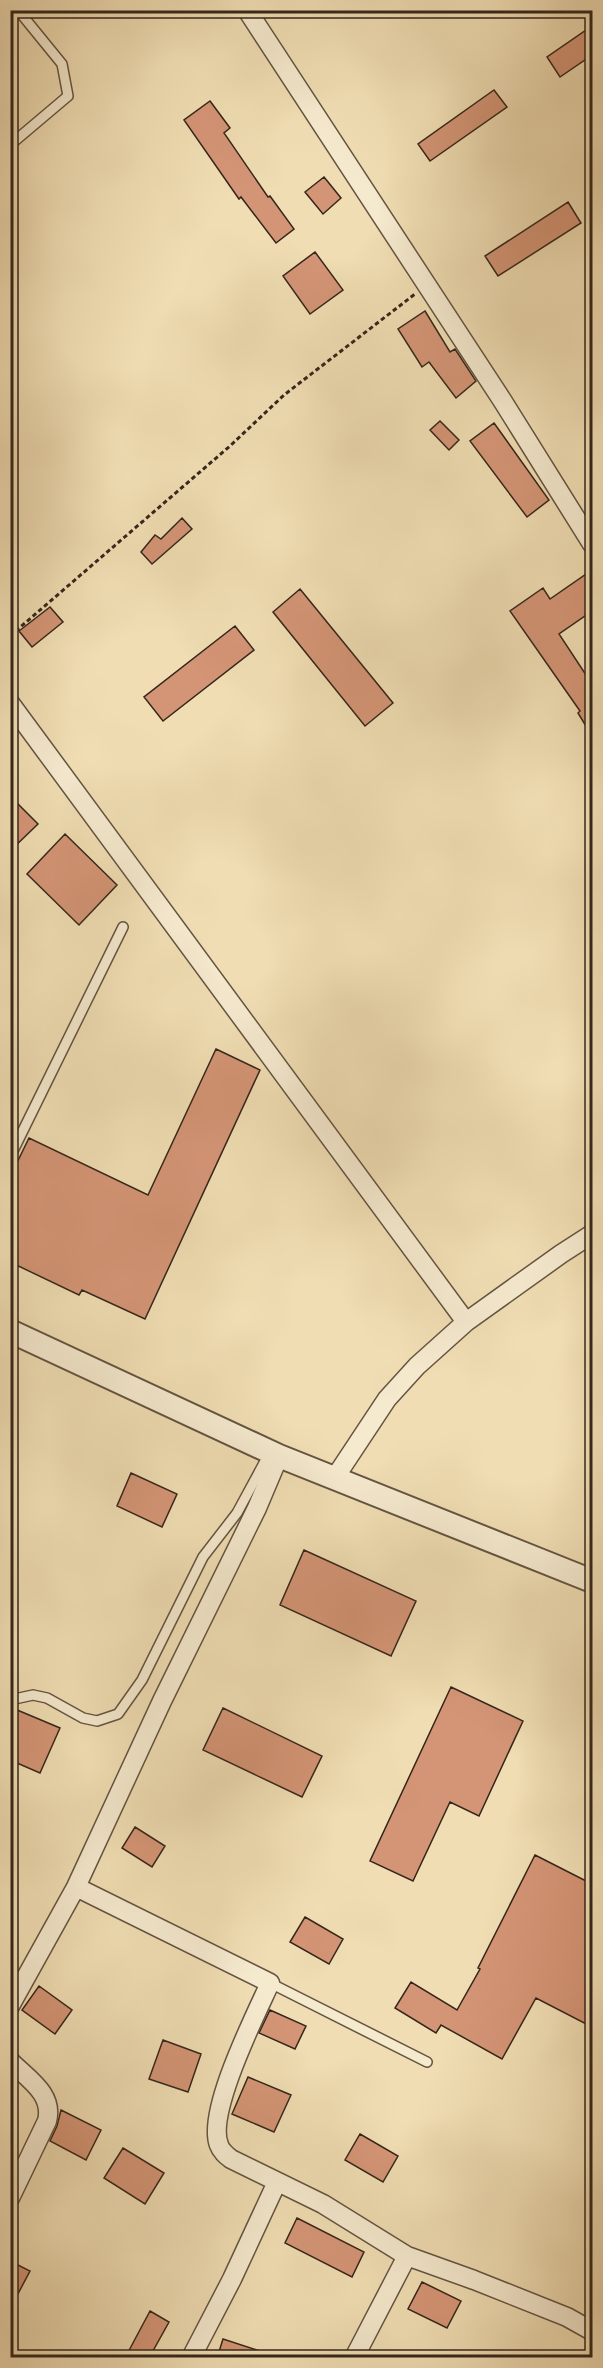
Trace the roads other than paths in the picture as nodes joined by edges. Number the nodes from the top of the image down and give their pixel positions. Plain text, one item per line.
1 (18, 10) edge
2 (247, 10) edge
3 (10, 145) edge
4 (592, 542) edge
5 (10, 704) edge
6 (123, 927) dead end
7 (10, 1157) edge
8 (592, 1234) edge
9 (466, 1322) junction
10 (10, 1331) edge
11 (274, 1454) junction
12 (334, 1479) junction
13 (592, 1581) edge
14 (10, 1700) edge
15 (76, 1887) junction
16 (270, 1983) junction
17 (10, 2006) edge
18 (10, 2061) edge
19 (428, 2062) dead end
20 (277, 2182) junction
21 (10, 2198) edge
22 (407, 2256) junction
23 (592, 2331) edge
24 (191, 2358) edge
25 (354, 2358) edge

1 - 3 lane
2 - 4 street
5 - 9 street
6 - 7 lane
8 - 9 street
9 - 12 street
10 - 11 street
11 - 12 street
11 - 14 lane
11 - 15 street
12 - 13 street
15 - 16 street
15 - 17 street
16 - 19 lane
16 - 20 street
18 - 21 street
20 - 22 street
20 - 24 street
22 - 23 street
22 - 25 street

